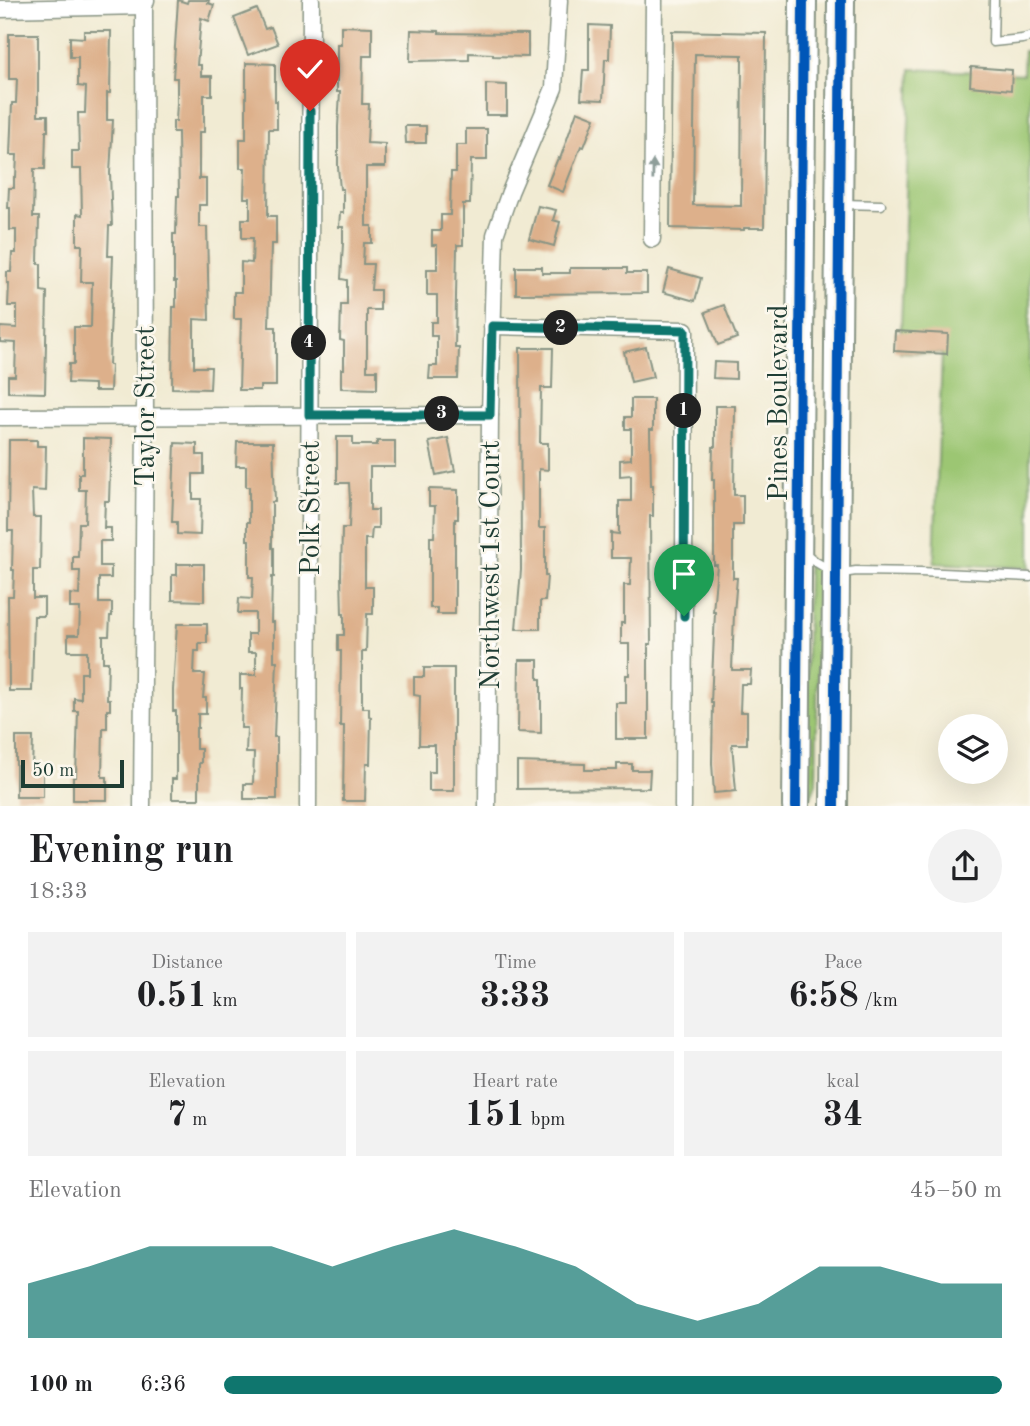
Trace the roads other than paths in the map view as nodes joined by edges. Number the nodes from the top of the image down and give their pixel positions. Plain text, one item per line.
1 (311, 0) edge
2 (559, 0) edge
3 (654, 0) edge
4 (803, 0) edge
5 (840, 0) edge
6 (994, 0) edge
7 (145, 3) edge
8 (0, 9) edge
9 (1030, 37) edge
10 (839, 204) junction
11 (881, 205) dead end
12 (652, 239) dead end
13 (492, 326) junction
14 (309, 415) junction
15 (490, 415) junction
16 (145, 416) junction
17 (0, 417) edge
18 (798, 547) junction
19 (836, 574) junction
20 (1030, 577) edge
21 (142, 806) edge
22 (308, 806) edge
23 (487, 806) edge
24 (683, 806) edge
25 (796, 806) edge
26 (834, 806) edge

1 - 14 street, Polk Street
2 - 13 street, Northwest 1st Court
12 -> 3 street
4 - 18 highway, Pines Boulevard
5 - 10 highway
6 - 9 lane
7 - 8 street
7 - 16 street, Taylor Street
10 - 11 lane
10 - 19 highway
13 - 15 street, Northwest 1st Court
13 - 24 street
14 - 15 street
14 - 16 street
14 - 22 street, Polk Street
15 - 23 street, Northwest 1st Court
16 - 17 street
16 - 21 street, Taylor Street
18 - 19 lane
18 - 25 highway, Pines Boulevard
19 - 20 lane
19 - 26 highway

